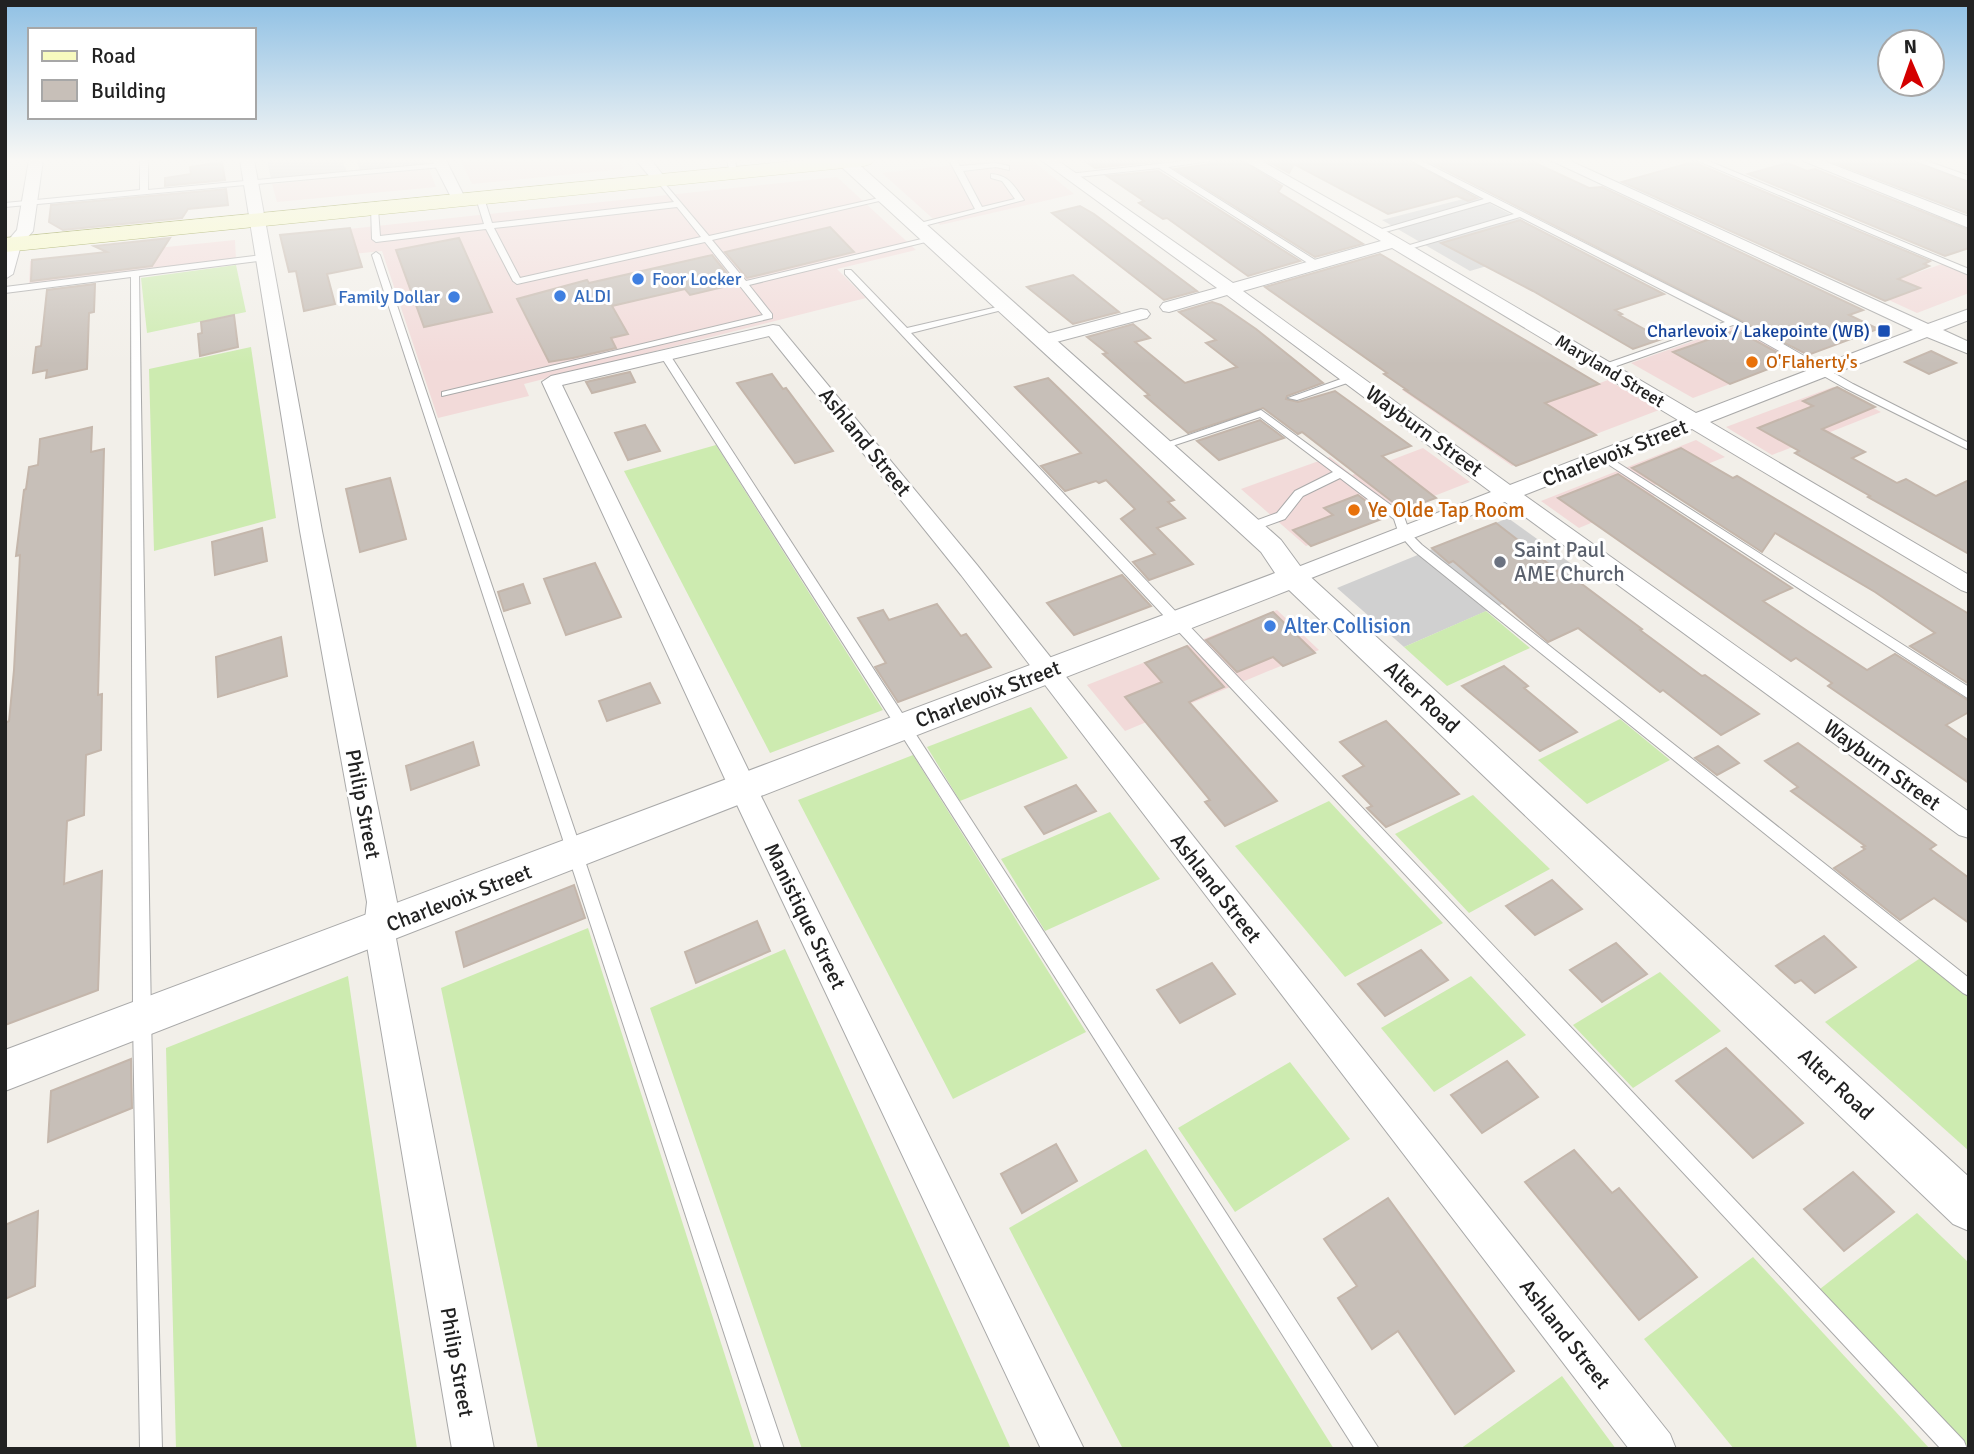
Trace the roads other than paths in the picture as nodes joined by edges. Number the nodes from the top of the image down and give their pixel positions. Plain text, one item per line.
1 (25, 228) edge
2 (180, 228) edge
3 (259, 228) edge
4 (375, 228) edge
5 (473, 228) edge
6 (490, 228) edge
7 (698, 228) edge
8 (756, 228) edge
9 (921, 228) edge
10 (936, 228) edge
11 (1143, 228) edge
12 (1258, 228) edge
13 (1369, 228) edge
14 (1395, 228) edge
15 (1469, 228) edge
16 (1548, 228) edge
17 (1704, 228) edge
18 (1863, 228) edge
19 (926, 232) junction
20 (1378, 233) junction
21 (707, 239) junction
22 (9, 245) edge
23 (1400, 246) junction
24 (376, 255) dead end
25 (263, 258) junction
26 (1317, 265) junction
27 (848, 272) dead end
28 (1969, 272) edge
29 (5, 274) edge
30 (135, 274) junction
31 (744, 284) junction
32 (1231, 289) junction
33 (5, 290) edge
34 (1007, 306) junction
35 (1169, 307) dead end
36 (1141, 314) dead end
37 (1969, 314) edge
38 (1733, 322) junction
39 (773, 330) joint
40 (1928, 331) junction
41 (904, 332) junction
42 (1045, 340) junction
43 (1969, 349) edge
44 (665, 355) junction
45 (1605, 368) junction
46 (1826, 370) junction
47 (1352, 378) junction
48 (446, 394) dead end
49 (1293, 398) dead end
50 (1695, 421) junction
51 (1161, 446) junction
52 (1969, 447) edge
53 (1604, 457) junction
54 (1341, 473) junction
55 (1510, 493) junction
56 (1251, 527) junction
57 (1405, 534) junction
58 (1293, 577) junction
59 (1969, 585) edge
60 (1176, 622) junction
61 (1046, 671) junction
62 (1969, 694) edge
63 (902, 727) junction
64 (744, 790) junction
65 (1969, 827) edge
66 (576, 853) junction
67 (379, 928) junction
68 (1969, 988) edge
69 (142, 1019) junction
70 (5, 1071) edge
71 (1969, 1208) edge
72 (151, 1449) edge
73 (473, 1449) edge
74 (773, 1449) edge
75 (1063, 1449) edge
76 (1368, 1449) edge
77 (1655, 1449) edge
78 (1955, 1449) edge

1 - 22 street
2 - 22 main road
3 - 25 street, Philip Street
4 - 5 lane
6 - 21 lane
7 - 21 lane
8 - 21 lane
9 - 19 street, Alter Road
10 - 19 lane
11 - 32 street, Wayburn Street
12 - 26 lane
13 - 20 street, Maryland Street
14 - 20 lane
15 - 23 lane
16 - 38 lane
17 - 40 street
18 - 28 lane
19 - 31 lane
19 - 34 street, Alter Road
20 - 23 street, Maryland Street
21 - 31 lane
22 - 29 street
23 - 26 street
23 - 45 street, Maryland Street
24 - 66 lane
25 - 30 lane
25 - 67 street, Philip Street
26 - 32 street
27 - 41 lane
30 - 33 lane
30 - 69 lane
31 - 48 lane
32 - 35 street
32 - 47 street, Wayburn Street
34 - 41 lane
34 - 42 street, Alter Road
36 - 42 street
37 - 40 street, Charlevoix Street
38 - 45 lane
38 - 46 lane
39 - 44 street
39 - 61 street, Ashland Street
40 - 43 street
40 - 46 street, Charlevoix Street
41 - 60 lane
42 - 51 street, Alter Road
44 - 63 lane
44 - 64 street, Manistique Street
45 - 50 street, Maryland Street
46 - 50 street, Charlevoix Street
46 - 52 lane
47 - 49 lane
47 - 55 street, Wayburn Street
50 - 53 street, Charlevoix Street
50 - 59 street, Maryland Street
51 - 54 lane
51 - 56 street, Alter Road
53 - 55 street, Charlevoix Street
53 - 62 lane
54 - 56 lane
54 - 57 lane
55 - 57 street, Charlevoix Street
55 - 65 street, Wayburn Street
56 - 58 street, Alter Road
57 - 58 street, Charlevoix Street
57 - 68 lane
58 - 60 street, Charlevoix Street
58 - 71 street, Alter Road
60 - 61 street, Charlevoix Street
60 - 78 lane
61 - 63 street, Charlevoix Street
61 - 77 street, Ashland Street
63 - 64 street, Charlevoix Street
63 - 76 lane
64 - 66 street, Charlevoix Street
64 - 75 street, Manistique Street
66 - 67 street, Charlevoix Street
66 - 74 lane
67 - 69 street, Charlevoix Street
67 - 73 street, Philip Street
69 - 70 street, Charlevoix Street
69 - 72 lane

